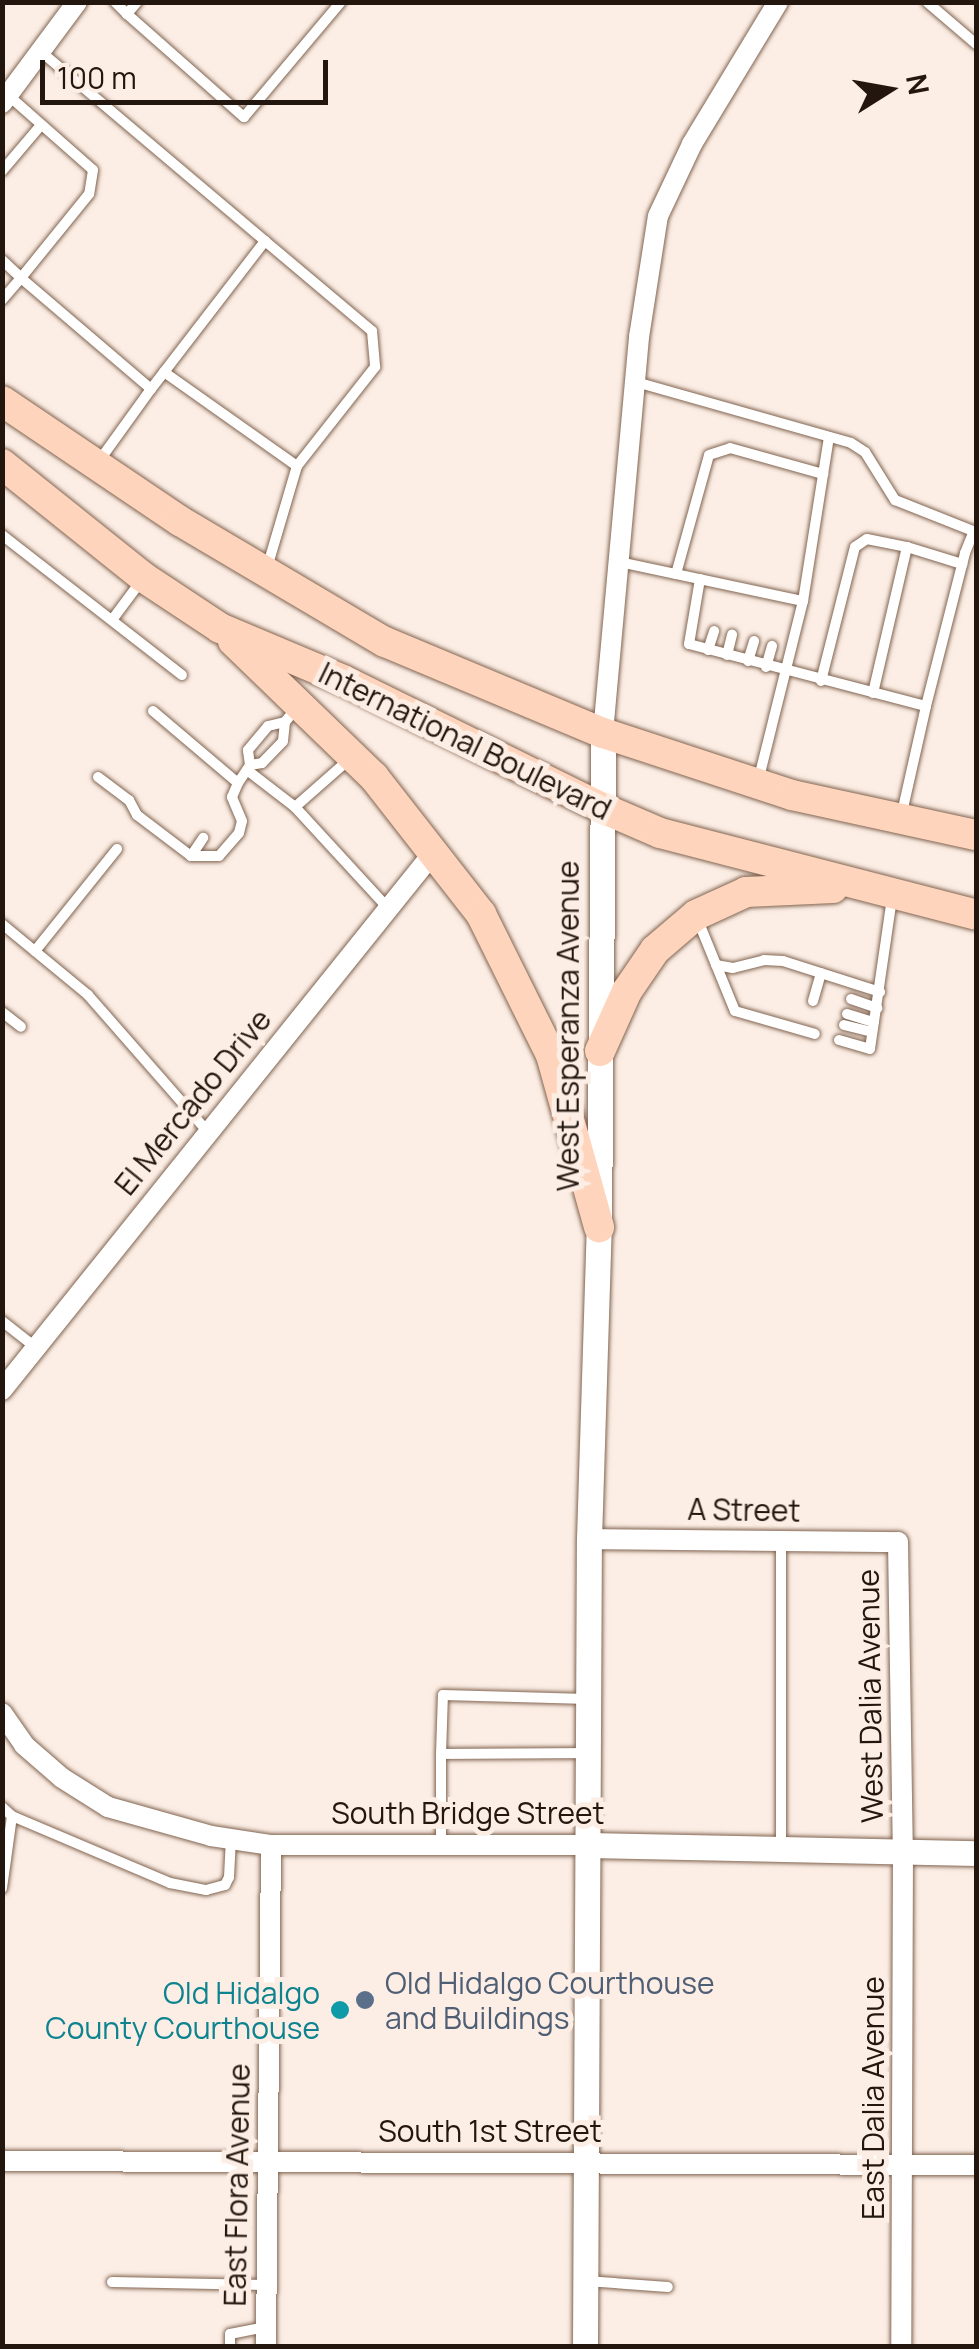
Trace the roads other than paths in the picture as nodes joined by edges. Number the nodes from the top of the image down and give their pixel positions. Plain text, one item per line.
1 (77, 2) edge
2 (114, 2) edge
3 (137, 2) edge
4 (340, 2) edge
5 (778, 2) edge
6 (927, 2) edge
7 (127, 14) junction
8 (976, 44) edge
9 (39, 50) junction
10 (5, 99) edge
11 (42, 124) junction
12 (2, 171) edge
13 (265, 241) junction
14 (2, 260) edge
15 (21, 278) junction
16 (2, 300) edge
17 (164, 372) junction
18 (635, 382) junction
19 (152, 389) junction
20 (2, 401) edge
21 (829, 437) junction
22 (2, 464) edge
23 (96, 466) junction
24 (296, 466) junction
25 (823, 474) junction
26 (976, 531) edge
27 (2, 535) edge
28 (908, 548) junction
29 (619, 562) junction
30 (962, 564) junction
31 (265, 574) junction
32 (676, 574) junction
33 (143, 577) junction
34 (700, 579) junction
35 (768, 594) junction
36 (785, 598) junction
37 (803, 602) junction
38 (764, 606) dead end
39 (781, 611) dead end
40 (112, 620) junction
41 (220, 628) junction
42 (714, 630) dead end
43 (732, 635) dead end
44 (754, 641) dead end
45 (772, 646) dead end
46 (708, 650) junction
47 (727, 655) junction
48 (748, 661) junction
49 (766, 666) junction
50 (785, 672) junction
51 (182, 676) dead end
52 (821, 681) junction
53 (873, 693) junction
54 (926, 706) junction
55 (153, 711) dead end
56 (292, 714) junction
57 (603, 733) junction
58 (352, 756) junction
59 (249, 768) junction
60 (98, 776) dead end
61 (238, 783) junction
62 (757, 784) junction
63 (232, 797) junction
64 (294, 807) junction
65 (602, 808) junction
66 (222, 811) dead end
67 (901, 819) junction
68 (976, 834) edge
69 (202, 838) dead end
70 (117, 849) dead end
71 (432, 853) junction
72 (191, 856) junction
73 (882, 891) junction
74 (388, 908) junction
75 (696, 915) junction
76 (976, 915) edge
77 (2, 924) edge
78 (36, 951) junction
79 (716, 965) junction
80 (821, 973) junction
81 (880, 992) junction
82 (819, 994) dead end
83 (851, 1000) dead end
84 (877, 1008) junction
85 (2, 1012) edge
86 (846, 1019) dead end
87 (21, 1027) dead end
88 (873, 1027) junction
89 (808, 1028) dead end
90 (840, 1040) dead end
91 (600, 1051) junction
92 (208, 1132) junction
93 (599, 1227) junction
94 (2, 1321) edge
95 (36, 1348) junction
96 (2, 1390) edge
97 (589, 1538) junction
98 (781, 1540) junction
99 (898, 1542) joint
100 (589, 1699) junction
101 (2, 1713) edge
102 (588, 1752) junction
103 (441, 1754) junction
104 (7, 1812) edge
105 (232, 1839) junction
106 (270, 1845) junction
107 (441, 1845) junction
108 (588, 1845) junction
109 (781, 1849) junction
110 (903, 1850) junction
111 (976, 1852) edge
112 (2, 1888) edge
113 (267, 2159) junction
114 (2, 2161) edge
115 (586, 2162) junction
116 (903, 2164) junction
117 (976, 2165) edge
118 (586, 2281) junction
119 (112, 2282) dead end
120 (266, 2285) junction
121 (668, 2287) dead end
122 (266, 2337) edge
123 (230, 2346) edge
124 (585, 2346) edge
125 (900, 2346) edge

1 - 9 street
2 - 7 lane
3 - 7 lane
4 - 7 lane
5 - 18 street, West Esperanza Avenue
6 - 8 lane
9 - 10 street
9 - 13 lane
10 - 11 lane
11 - 12 lane
11 - 15 lane
13 - 17 lane
13 - 24 lane
14 - 15 lane
15 - 16 lane
15 - 19 lane
17 - 19 lane
17 - 24 lane
18 - 21 lane
18 - 29 street, West Esperanza Avenue
19 - 23 lane
20 - 23 main road, International Boulevard
21 - 25 lane
21 - 26 lane
22 - 33 main road, International Boulevard
23 - 31 main road, International Boulevard
24 - 31 lane
25 - 32 lane
25 - 37 lane
26 - 30 lane
27 - 40 lane
28 - 30 lane
28 - 52 lane
28 - 53 lane
29 - 32 lane
29 - 57 street, West Esperanza Avenue
30 - 54 lane
31 - 57 main road, International Boulevard
32 - 34 lane
33 - 40 lane
33 - 41 main road, International Boulevard
34 - 35 lane
34 - 46 lane
35 - 36 lane
35 - 38 lane
36 - 37 lane
36 - 39 lane
37 - 50 lane
40 - 51 lane
41 - 56 main road
41 - 65 main road, International Boulevard
42 - 46 lane
43 - 47 lane
44 - 48 lane
45 - 49 lane
46 - 47 lane
47 - 48 lane
48 - 49 lane
49 - 50 lane
50 - 52 lane
50 - 62 lane
52 - 53 lane
53 - 54 lane
54 - 67 lane
55 - 61 lane
56 - 58 main road
56 - 59 lane
56 - 59 lane
57 - 62 main road, International Boulevard
57 - 65 street, West Esperanza Avenue
58 - 64 lane
58 - 71 main road
59 - 61 lane
59 - 64 lane
60 - 72 lane
61 - 63 lane
62 - 67 main road, International Boulevard
63 - 66 lane
63 - 72 lane
64 - 74 lane
65 - 73 main road, International Boulevard
65 - 91 street, West Esperanza Avenue
67 - 68 main road, International Boulevard
69 - 72 lane
70 - 78 lane
71 - 74 street, El Mercado Drive
71 - 93 main road
73 - 75 main road
73 - 76 main road, International Boulevard
73 - 81 lane
74 - 92 street, El Mercado Drive
75 - 79 lane
75 - 91 main road
77 - 78 lane
78 - 92 lane
79 - 80 lane
79 - 89 lane
80 - 81 lane
80 - 82 lane
81 - 84 lane
83 - 84 lane
84 - 88 lane
85 - 87 lane
86 - 88 lane
88 - 90 lane
91 - 93 street, West Esperanza Avenue
92 - 95 street, El Mercado Drive
93 - 97 street, West Esperanza Avenue
94 - 95 lane
95 - 96 street, El Mercado Drive
97 - 98 street, A Street
97 - 100 street, West Esperanza Avenue
98 - 99 street, A Street
98 - 109 lane
99 - 110 street, West Dalia Avenue
100 - 102 street, West Esperanza Avenue
100 - 103 lane
101 - 105 street, South Bridge Street
102 - 103 lane
102 - 108 street, West Esperanza Avenue
103 - 107 lane
104 - 105 lane
104 - 112 lane
105 - 106 street, South Bridge Street
106 - 107 street, South Bridge Street
106 - 113 street, East Flora Avenue
107 - 108 street, South Bridge Street
108 - 109 street, South Bridge Street
108 - 115 street, West Esperanza Avenue
109 - 110 street, South Bridge Street
110 - 111 street, South Bridge Street
110 - 116 street, East Dalia Avenue
113 - 114 street, South 1st Street
113 - 115 street, South 1st Street
113 - 120 street, East Flora Avenue
115 - 116 street, South 1st Street
115 - 118 street, West Esperanza Avenue
116 - 117 street, South 1st Street
116 - 125 street, East Dalia Avenue
118 - 121 lane
118 - 124 street, West Esperanza Avenue
119 - 120 lane
120 - 122 street, East Flora Avenue
122 - 123 lane

